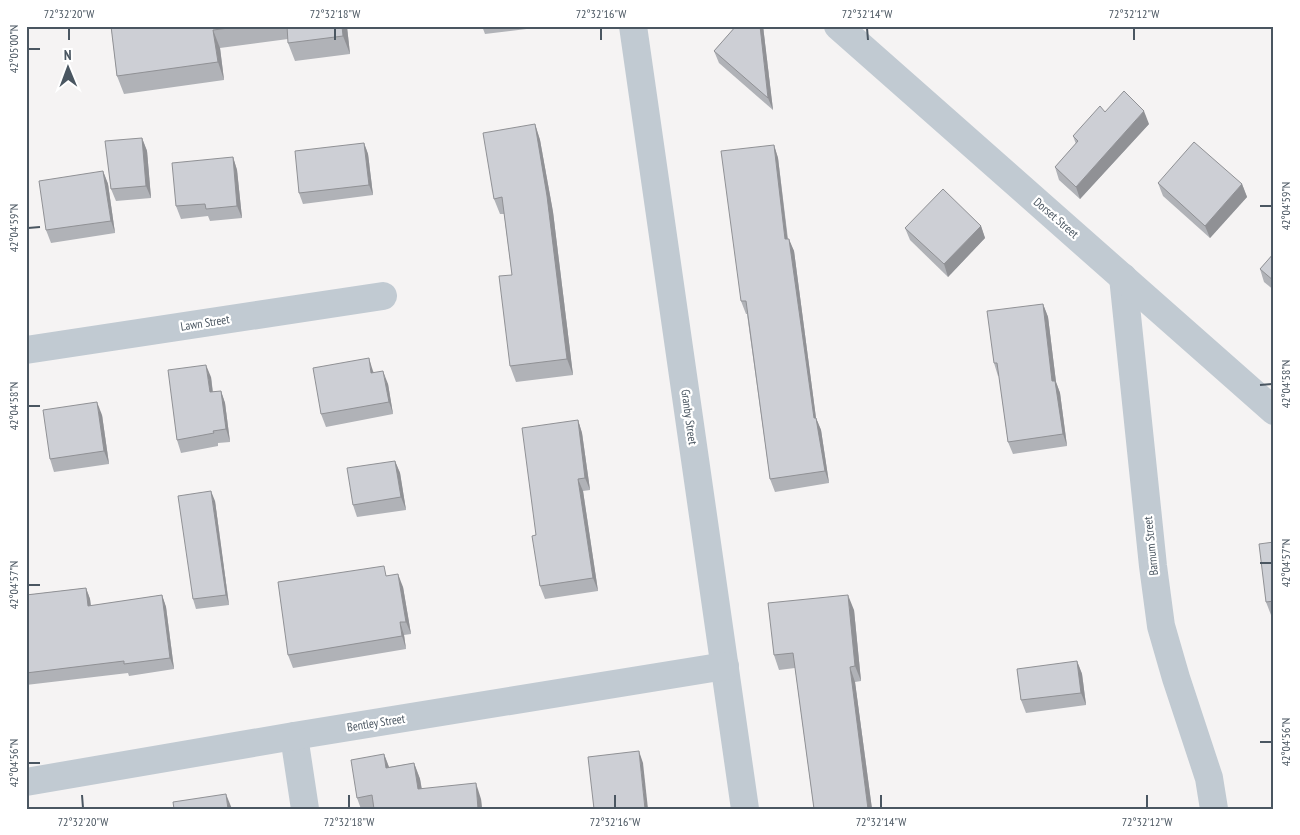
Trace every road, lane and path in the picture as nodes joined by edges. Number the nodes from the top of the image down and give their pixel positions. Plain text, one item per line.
1 (633, 26) edge
2 (838, 26) edge
3 (1123, 277) junction
4 (383, 296) dead end
5 (26, 350) edge
6 (1274, 411) edge
7 (725, 666) junction
8 (294, 736) junction
9 (26, 782) edge
10 (305, 809) edge
11 (745, 809) edge
12 (1214, 809) edge

1 - 7 street, Granby Street
2 - 3 street, Dorset Street
3 - 6 street, Dorset Street
3 - 12 street, Barnum Street
4 - 5 street, Lawn Street
7 - 8 street, Bentley Street
7 - 11 street, Granby Street
8 - 9 street, Bentley Street
8 - 10 street

